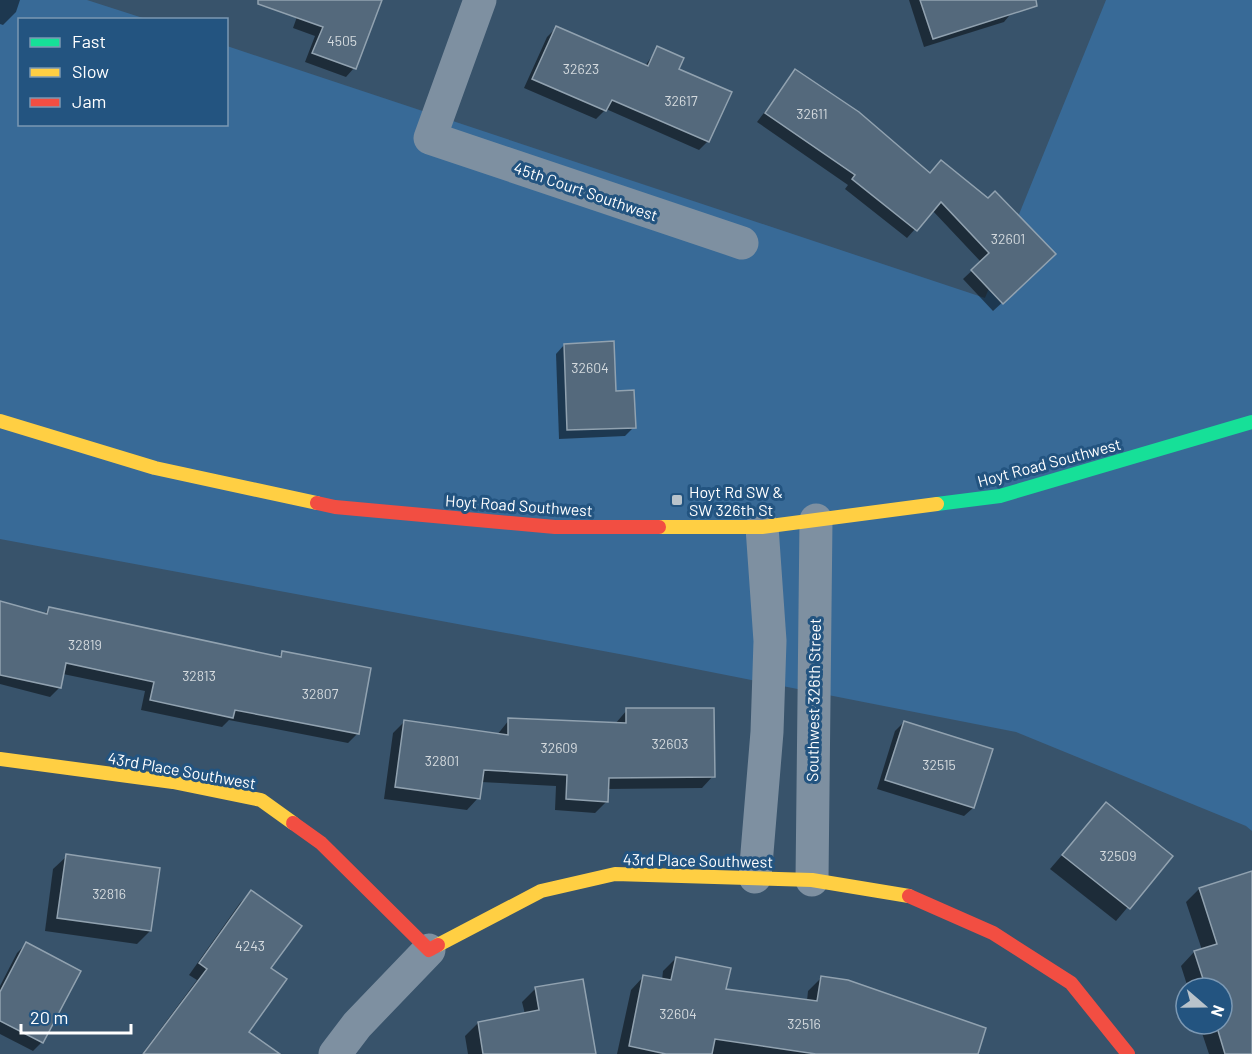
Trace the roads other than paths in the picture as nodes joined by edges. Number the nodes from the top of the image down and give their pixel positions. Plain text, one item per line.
1 (480, 0) edge
2 (742, 243) dead end
3 (0, 421) edge
4 (1252, 422) edge
5 (816, 520) junction
6 (762, 527) junction
7 (0, 759) edge
8 (755, 877) junction
9 (812, 880) junction
10 (429, 950) junction
11 (336, 1054) edge
12 (1128, 1054) edge

1 - 2 street, 45th Court Southwest
3 - 6 main road, Hoyt Road Southwest
4 - 5 main road, Hoyt Road Southwest
5 - 6 main road, Hoyt Road Southwest
5 - 9 street, Southwest 326th Street
6 - 8 street
7 - 10 main road, 43rd Place Southwest
8 - 9 main road, 43rd Place Southwest
8 - 10 main road, 43rd Place Southwest
9 - 12 main road, 43rd Place Southwest
10 - 11 street

